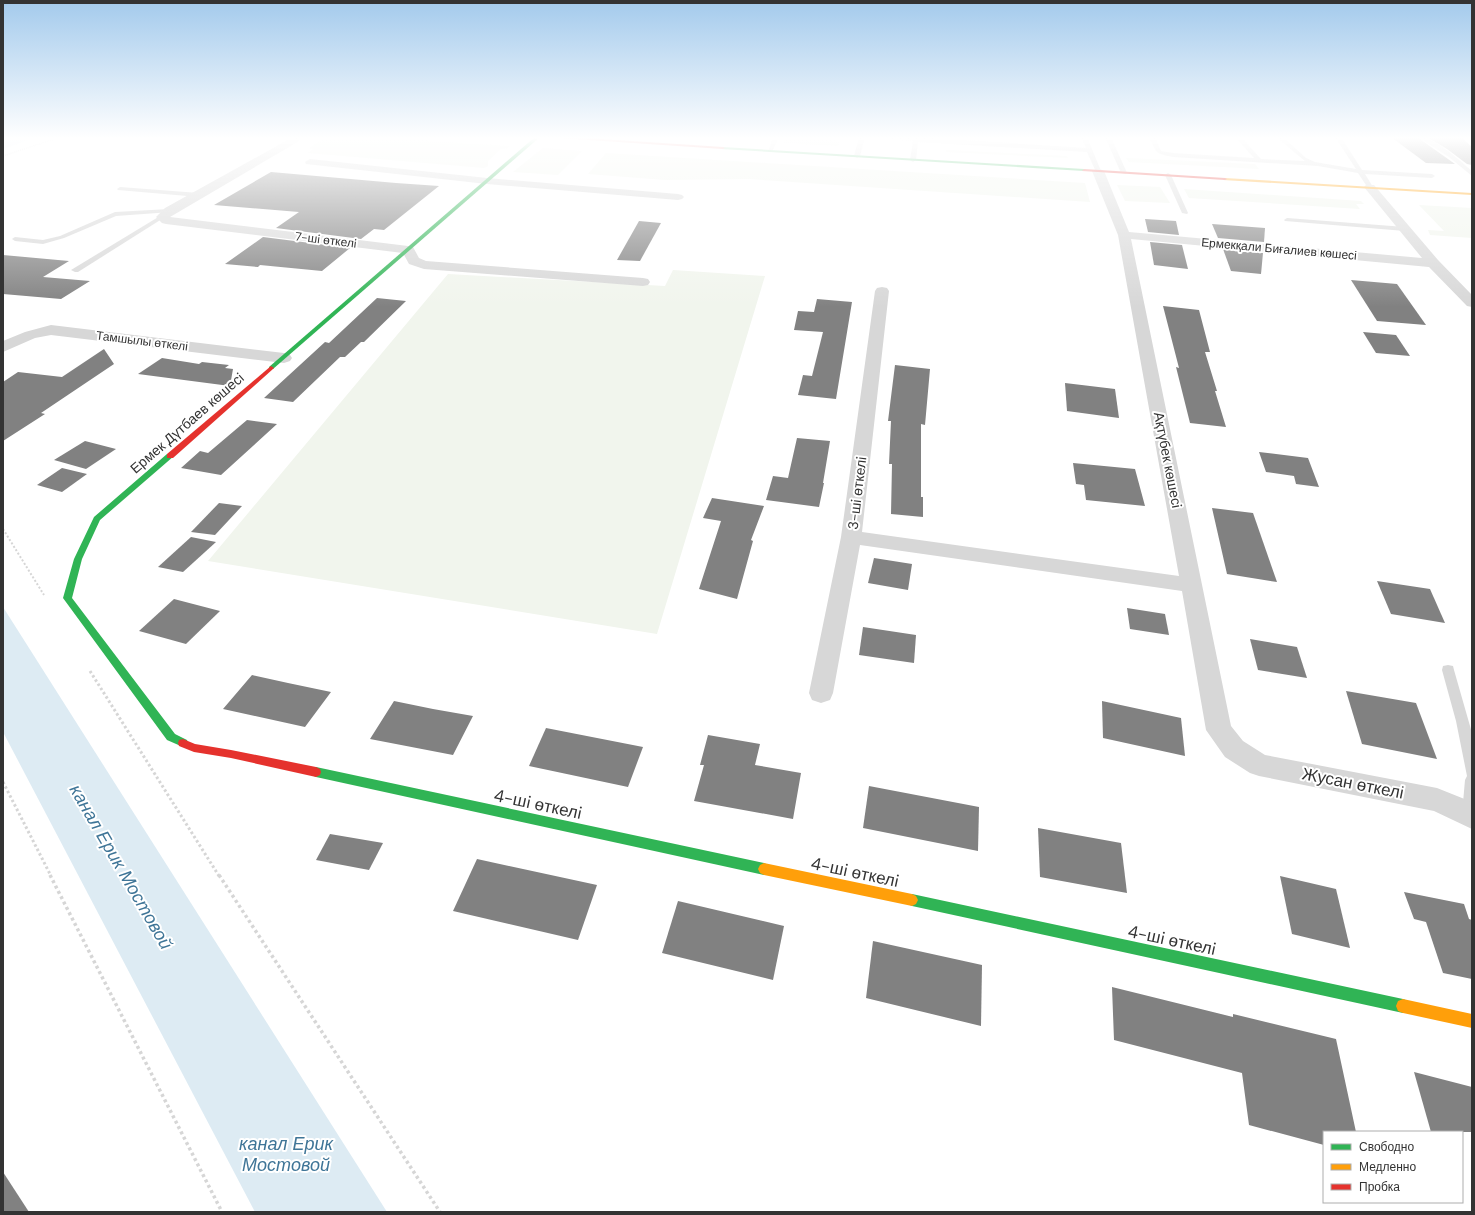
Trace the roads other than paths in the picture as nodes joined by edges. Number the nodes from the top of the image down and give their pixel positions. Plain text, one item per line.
1 (182, 194) edge
2 (472, 194) edge
3 (639, 194) edge
4 (1107, 194) edge
5 (1176, 194) edge
6 (1376, 194) edge
7 (199, 195) joint
8 (678, 197) dead end
9 (1185, 213) dead end
10 (166, 214) junction
11 (1287, 220) dead end
12 (1406, 230) junction
13 (1124, 235) junction
14 (15, 239) dead end
15 (408, 250) junction
16 (1433, 263) junction
17 (75, 270) dead end
18 (642, 282) dead end
19 (882, 291) dead end
20 (1469, 297) edge
21 (3, 347) edge
22 (284, 358) junction
23 (851, 537) junction
24 (1192, 585) junction
25 (1448, 670) dead end
26 (821, 693) dead end
27 (1234, 749) joint
28 (231, 754) joint
29 (1472, 773) edge
30 (1472, 780) edge
31 (1470, 815) edge
32 (1472, 1021) edge

1 - 7 lane
2 - 15 street, Ермек Дүтбаев көшесi
3 - 8 street
4 - 13 street, Ақтүбек көшесi
5 - 9 lane
6 - 12 street
7 - 10 street
10 - 14 lane
10 - 15 street, 7-шi өткелi
10 - 17 lane
11 - 12 lane
12 - 16 street
13 - 16 street, Ермекқали Биғалиев көшесі
13 - 24 street, Ақтүбек көшесi
15 - 18 street
15 - 22 street, Ермек Дүтбаев көшесi
16 - 20 street
19 - 23 street, 3-шi өткелi
21 - 22 street, Тамшылы өткелі
22 - 28 street, Ермек Дүтбаев көшесi
23 - 24 street
23 - 26 street, 3-шi өткелi
24 - 27 street, Ақтүбек көшесi
25 - 29 lane
27 - 31 street, Жусан өткелі
28 - 32 street, 4-шi өткелi
30 - 31 lane

